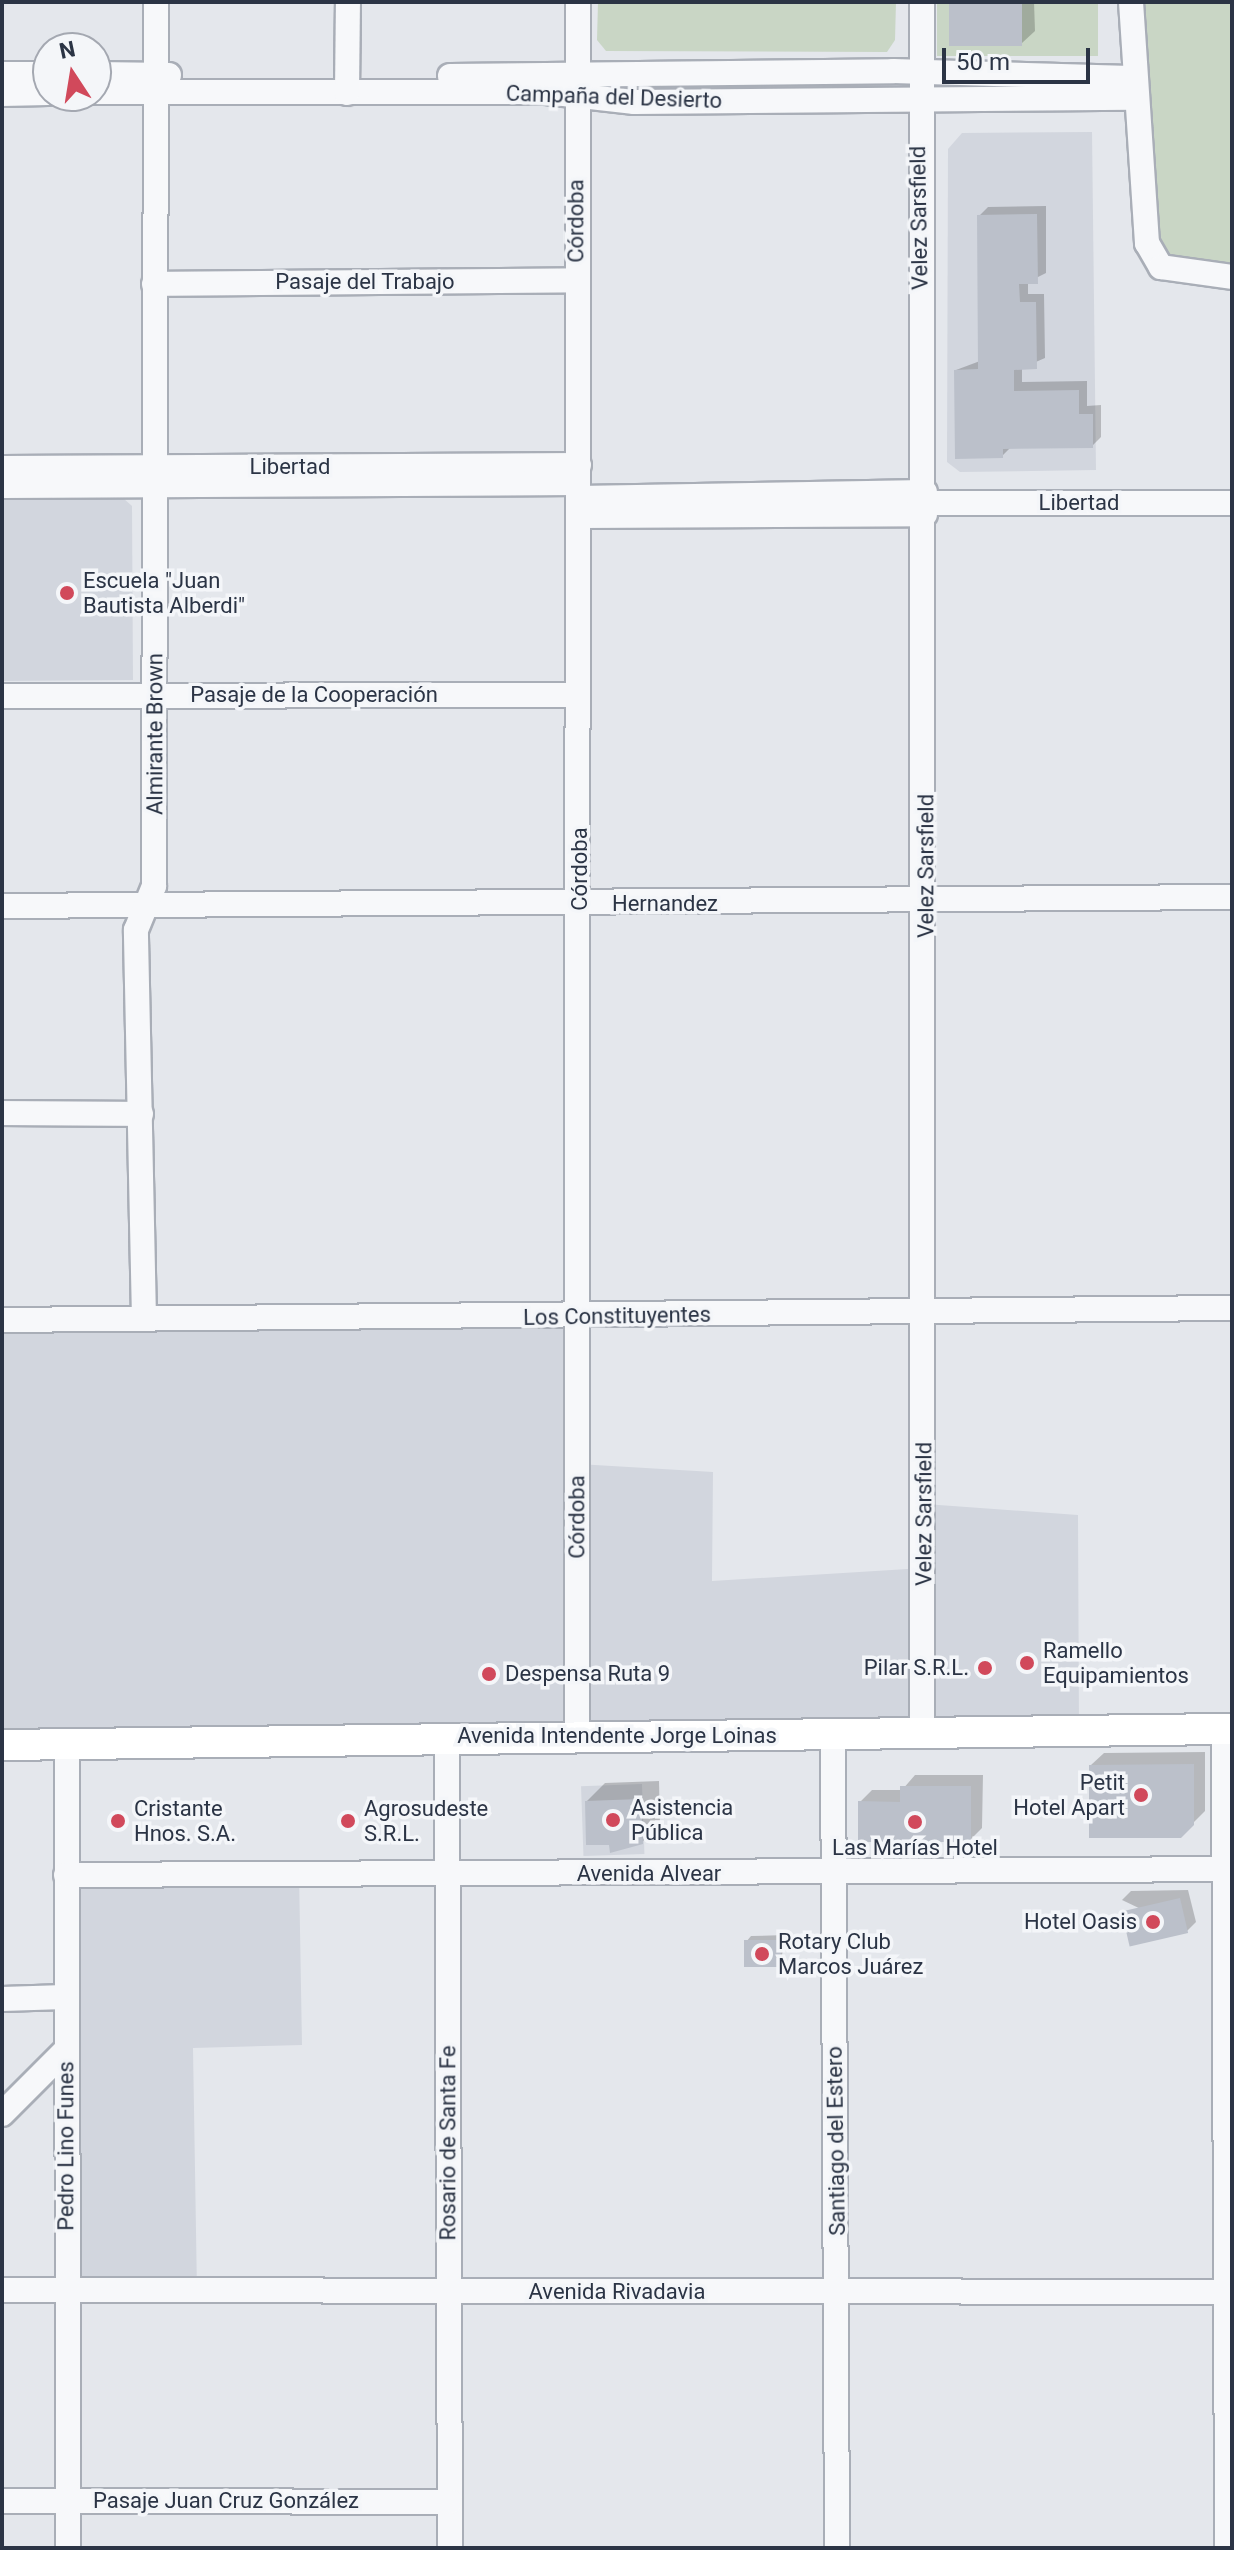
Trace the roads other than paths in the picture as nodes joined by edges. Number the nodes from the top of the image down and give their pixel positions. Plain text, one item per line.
1 (156, 2) edge
2 (348, 2) edge
3 (578, 2) edge
4 (922, 2) edge
5 (1131, 2) edge
6 (922, 73) junction
7 (2, 74) edge
8 (32, 74) edge
9 (112, 76) edge
10 (156, 83) junction
11 (347, 85) junction
12 (577, 86) junction
13 (1132, 88) junction
14 (112, 90) edge
15 (32, 93) edge
16 (2, 94) edge
17 (917, 101) junction
18 (1232, 277) edge
19 (576, 280) junction
20 (154, 284) junction
21 (2, 468) edge
22 (156, 477) junction
23 (2, 486) edge
24 (579, 491) junction
25 (925, 503) junction
26 (1232, 503) edge
27 (156, 695) junction
28 (578, 695) junction
29 (2, 696) edge
30 (1232, 897) edge
31 (927, 902) junction
32 (580, 904) junction
33 (2, 906) edge
34 (148, 907) junction
35 (2, 1113) edge
36 (141, 1114) junction
37 (1232, 1308) edge
38 (923, 1311) junction
39 (577, 1317) junction
40 (144, 1319) junction
41 (2, 1320) edge
42 (1228, 1729) edge
43 (922, 1731) junction
44 (833, 1735) junction
45 (577, 1736) junction
46 (447, 1738) junction
47 (67, 1744) junction
48 (2, 1745) edge
49 (1228, 1869) edge
50 (447, 1873) junction
51 (833, 1874) junction
52 (66, 1875) junction
53 (65, 1997) junction
54 (2, 1999) edge
55 (65, 2051) junction
56 (2, 2114) edge
57 (2, 2290) edge
58 (66, 2290) junction
59 (838, 2292) junction
60 (1229, 2292) edge
61 (449, 2293) junction
62 (68, 2500) junction
63 (2, 2501) edge
64 (450, 2502) junction
65 (68, 2548) edge
66 (450, 2548) edge
67 (837, 2548) edge
68 (1227, 2548) edge

1 - 10 street, Almirante Brown
2 - 11 street
3 - 12 street, Córdoba
4 - 6 street, Velez Sarsfield
5 - 13 street
6 - 12 street, Campaña del Desierto
6 - 13 street, Campaña del Desierto
6 - 17 street, Velez Sarsfield
7 - 8 street
9 - 10 street, Campaña del Desierto
10 - 11 street, Campaña del Desierto
10 - 14 street, Campaña del Desierto
10 - 20 street, Almirante Brown
11 - 12 street, Campaña del Desierto
12 - 17 street, Campaña del Desierto
12 - 19 street, Córdoba
13 - 17 street, Campaña del Desierto
13 - 18 street
15 - 16 street
17 - 25 street, Velez Sarsfield
19 - 20 street, Pasaje del Trabajo
19 - 24 street, Córdoba
20 - 22 street, Almirante Brown
21 - 22 street, Libertad
22 - 23 street, Libertad
22 - 24 street, Libertad
22 - 27 street, Almirante Brown
24 - 25 street, Libertad
24 - 28 street, Córdoba
25 - 26 street, Libertad
25 - 31 street, Velez Sarsfield
27 - 28 street, Pasaje de la Cooperación
27 - 29 street, Pasaje de la Cooperación
27 - 34 street, Almirante Brown
28 - 32 street, Córdoba
30 - 31 street, Hernandez
31 - 32 street, Hernandez
31 - 38 street, Velez Sarsfield
32 - 34 street, Hernandez
32 - 39 street, Córdoba
33 - 34 street, Hernandez
34 - 36 street, Almirante Brown
35 - 36 street
36 - 40 street, Almirante Brown
37 - 38 street, Los Constituyentes
38 - 39 street, Los Constituyentes
38 - 43 street, Velez Sarsfield
39 - 40 street, Los Constituyentes
39 - 45 street, Córdoba
40 - 41 street, Los Constituyentes
42 - 43 main road, Avenida Intendente Jorge Loinas
42 - 49 street
43 - 44 main road, Avenida Intendente Jorge Loinas
44 - 45 main road, Avenida Intendente Jorge Loinas
44 - 51 street, Santiago del Estero
45 - 46 main road, Avenida Intendente Jorge Loinas
46 - 47 main road, Avenida Intendente Jorge Loinas
46 - 50 street, Rosario de Santa Fe
47 - 48 main road, Avenida Intendente Jorge Loinas
47 - 52 street, Pedro Lino Funes
49 - 51 street, Avenida Alvear
49 - 60 street
50 - 51 street, Avenida Alvear
50 - 52 street, Avenida Alvear
50 - 61 street, Rosario de Santa Fe
51 - 59 street, Santiago del Estero
52 - 53 street, Pedro Lino Funes
53 - 54 street
53 - 55 street, Pedro Lino Funes
55 - 56 street
55 - 58 street, Pedro Lino Funes
57 - 58 street, Avenida Rivadavia
58 - 61 street, Avenida Rivadavia
58 - 62 street, Pedro Lino Funes
59 - 60 street, Avenida Rivadavia
59 - 61 street, Avenida Rivadavia
59 - 67 street, Santiago del Estero
60 - 68 street
61 - 64 street, Rosario de Santa Fe
62 - 63 street, Pasaje Juan Cruz González
62 - 64 street, Pasaje Juan Cruz González
62 - 65 street, Pedro Lino Funes
64 - 66 street, Rosario de Santa Fe

